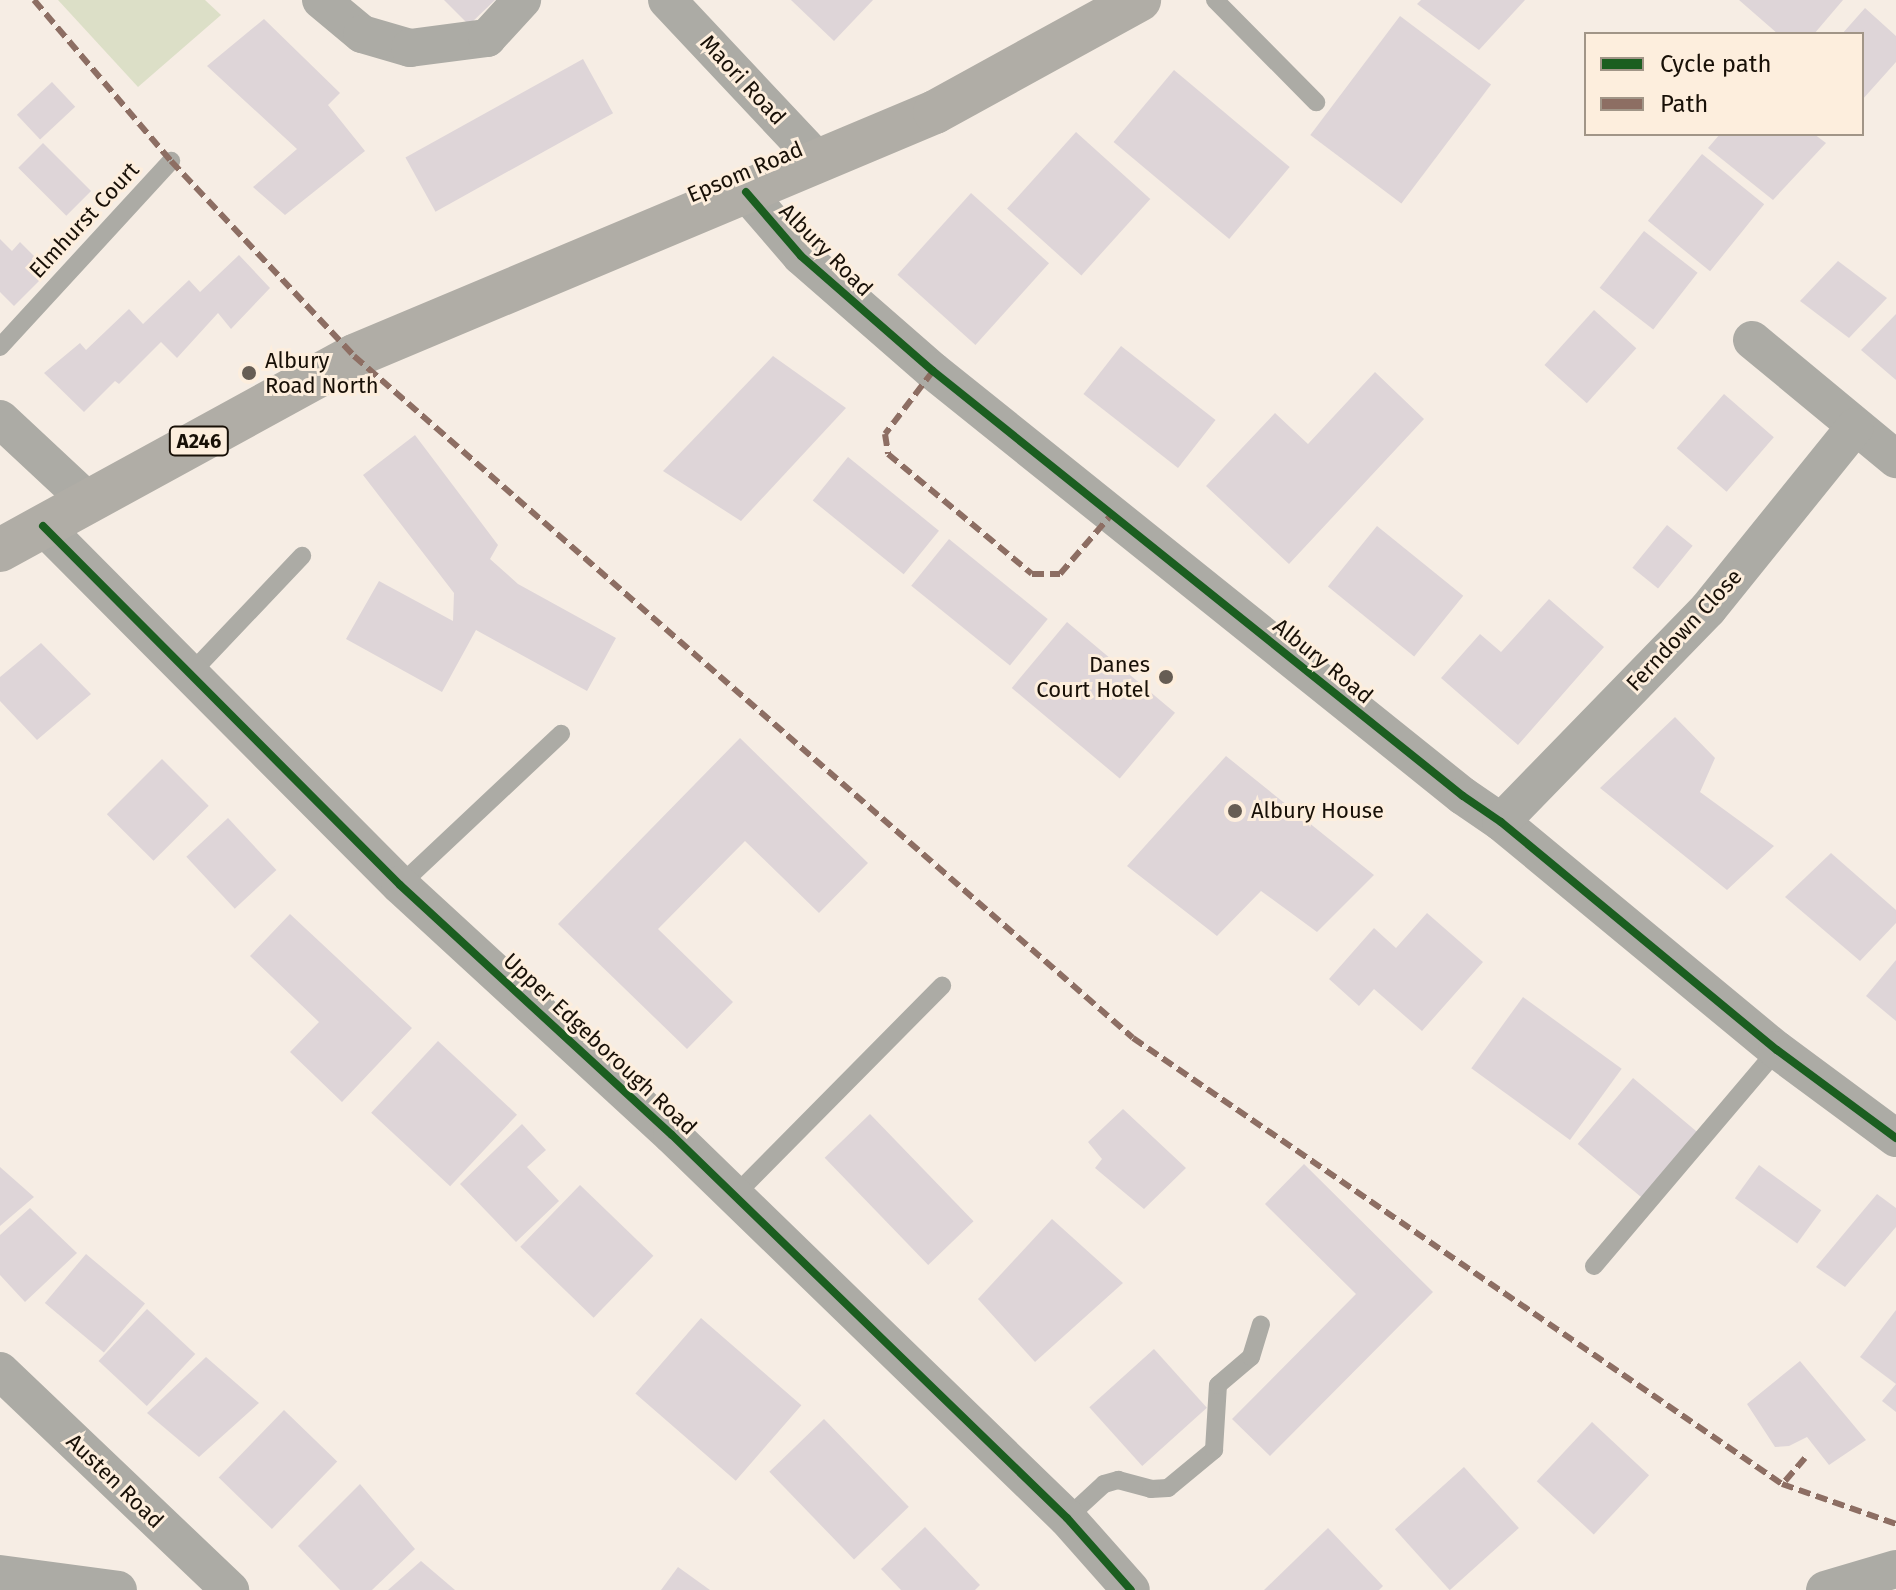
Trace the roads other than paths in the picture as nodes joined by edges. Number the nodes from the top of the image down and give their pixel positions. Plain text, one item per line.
1 (321, 0) edge
2 (522, 0) edge
3 (667, 0) edge
4 (1139, 0) edge
5 (1215, 0) edge
6 (1316, 102) dead end
7 (171, 161) dead end
8 (818, 161) junction
9 (746, 192) junction
10 (1752, 340) dead end
11 (0, 347) edge
12 (0, 419) edge
13 (1855, 427) junction
14 (1896, 459) edge
15 (89, 502) junction
16 (43, 526) junction
17 (0, 550) edge
18 (302, 556) dead end
19 (190, 674) junction
20 (561, 734) dead end
21 (1501, 822) junction
22 (400, 885) junction
23 (942, 986) dead end
24 (1777, 1050) junction
25 (1896, 1138) edge
26 (734, 1196) junction
27 (1594, 1266) dead end
28 (1261, 1324) dead end
29 (0, 1371) edge
30 (1067, 1518) junction
31 (1896, 1569) edge
32 (0, 1574) edge
33 (118, 1590) edge
34 (230, 1590) edge
35 (1131, 1590) edge
36 (1825, 1590) edge

1 - 2 street
3 - 8 street, Maori Road
4 - 8 main road, Epsom Road / A246
5 - 6 lane
7 - 11 lane, Elmhurst Court
8 - 9 main road, Epsom Road / A246
9 - 15 main road, Epsom Road / A246
9 - 21 street, Albury Road
10 - 13 street
12 - 15 street
13 - 14 street
13 - 21 street, Ferndown Close
15 - 16 main road, Epsom Road / A246
16 - 17 main road, Epsom Road / A246
16 - 19 street, Upper Edgeborough Road
18 - 19 lane
19 - 22 street, Upper Edgeborough Road
20 - 22 lane
21 - 24 street, Albury Road
22 - 26 street, Upper Edgeborough Road
23 - 26 lane
24 - 25 street, Albury Road
24 - 27 lane
26 - 30 street, Upper Edgeborough Road
28 - 30 lane
29 - 34 street, Austen Road
30 - 35 street, Upper Edgeborough Road
31 - 36 street
32 - 33 street

